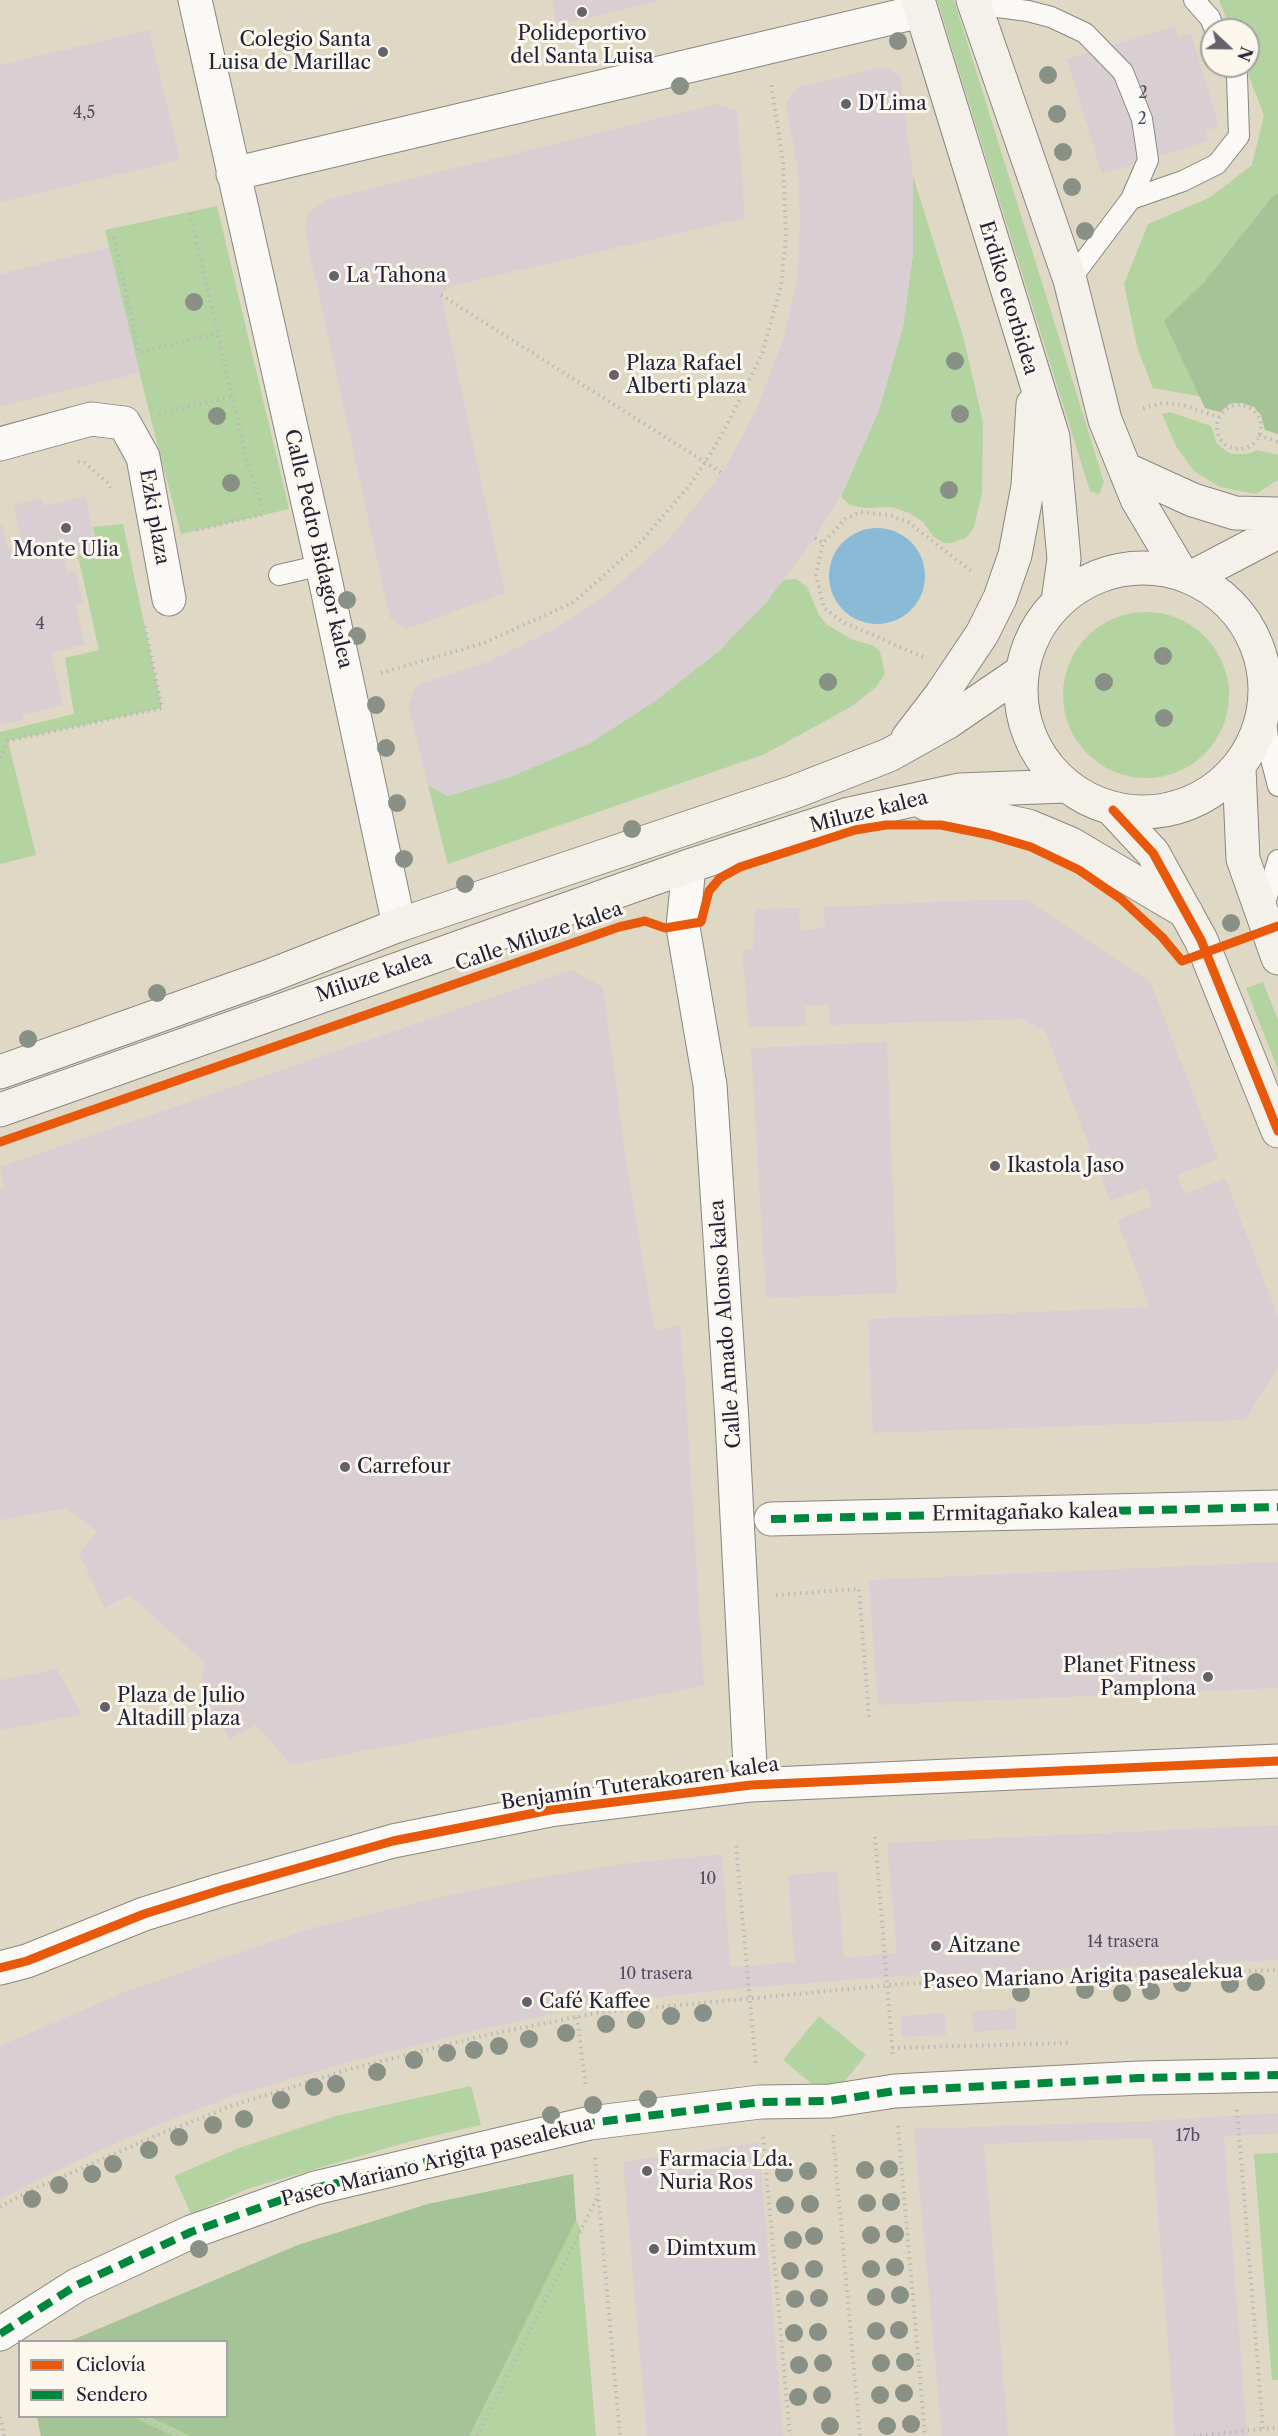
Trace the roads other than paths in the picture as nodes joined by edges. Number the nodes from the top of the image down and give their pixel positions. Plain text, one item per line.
1 (195, 0) edge
2 (1194, 0) edge
3 (974, 2) edge
4 (920, 5) edge
5 (1029, 5) edge
6 (1210, 18) edge
7 (1237, 78) edge
8 (233, 174) junction
9 (1131, 199) junction
10 (1070, 280) junction
11 (1034, 382) junction
12 (0, 444) edge
13 (1125, 469) junction
14 (1278, 514) edge
15 (1278, 532) edge
16 (322, 565) junction
17 (279, 575) dead end
18 (1187, 575) junction
19 (1058, 601) junction
20 (156, 608) road end
21 (1271, 661) edge
22 (1021, 672) junction
23 (1264, 709) junction
24 (900, 748) junction
25 (1239, 768) junction
26 (1066, 786) junction
27 (1278, 786) edge
28 (913, 801) junction
29 (1113, 810) junction
30 (1278, 860) edge
31 (689, 866) junction
32 (1186, 912) junction
33 (1262, 912) junction
34 (399, 925) junction
35 (1278, 958) edge
36 (0, 1072) edge
37 (0, 1110) edge
38 (1278, 1131) edge
39 (1278, 1507) edge
40 (771, 1519) dead end
41 (1278, 1761) edge
42 (751, 1785) junction
43 (14, 1965) edge
44 (0, 1980) edge
45 (1278, 2075) edge
46 (0, 2334) edge

1 - 8 street, Calle Pedro Bidagor kalea
2 - 6 lane
3 - 5 lane
3 - 10 main road
4 - 8 street
4 - 11 main road, Erdiko etorbidea
5 - 9 lane
7 - 9 lane
8 - 16 street, Calle Pedro Bidagor kalea
9 - 10 lane
10 - 13 main road
11 - 19 main road, Erdiko etorbidea
11 - 24 main road
12 - 20 street, Ezki plaza
13 - 14 main road
13 - 18 main road
15 - 18 main road
16 - 17 lane
16 - 34 street, Calle Pedro Bidagor kalea
18 - 19 main road
18 - 21 main road
19 - 22 main road
21 - 23 main road
22 - 24 main road, Miluze kalea
22 - 26 main road
23 - 25 main road
23 - 27 lane
24 - 34 main road, Miluze kalea
25 - 29 main road
25 - 33 main road
26 - 28 main road, Miluze kalea
26 - 29 main road
28 - 31 main road, Miluze kalea
28 - 32 main road
29 - 32 main road
30 - 33 lane
31 - 37 main road, Miluze kalea
31 - 42 street, Calle Amado Alonso kalea
32 - 38 main road
33 - 35 main road
34 - 36 main road, Miluze kalea
39 - 40 street, Ermitagañako kalea
41 - 42 street, Benjamín Tuterakoaren kalea
42 - 43 street, Benjamín Tuterakoaren kalea
43 - 44 street, Benjamín Tuterakoaren kalea
45 - 46 street, Paseo Mariano Arigita pasealekua

